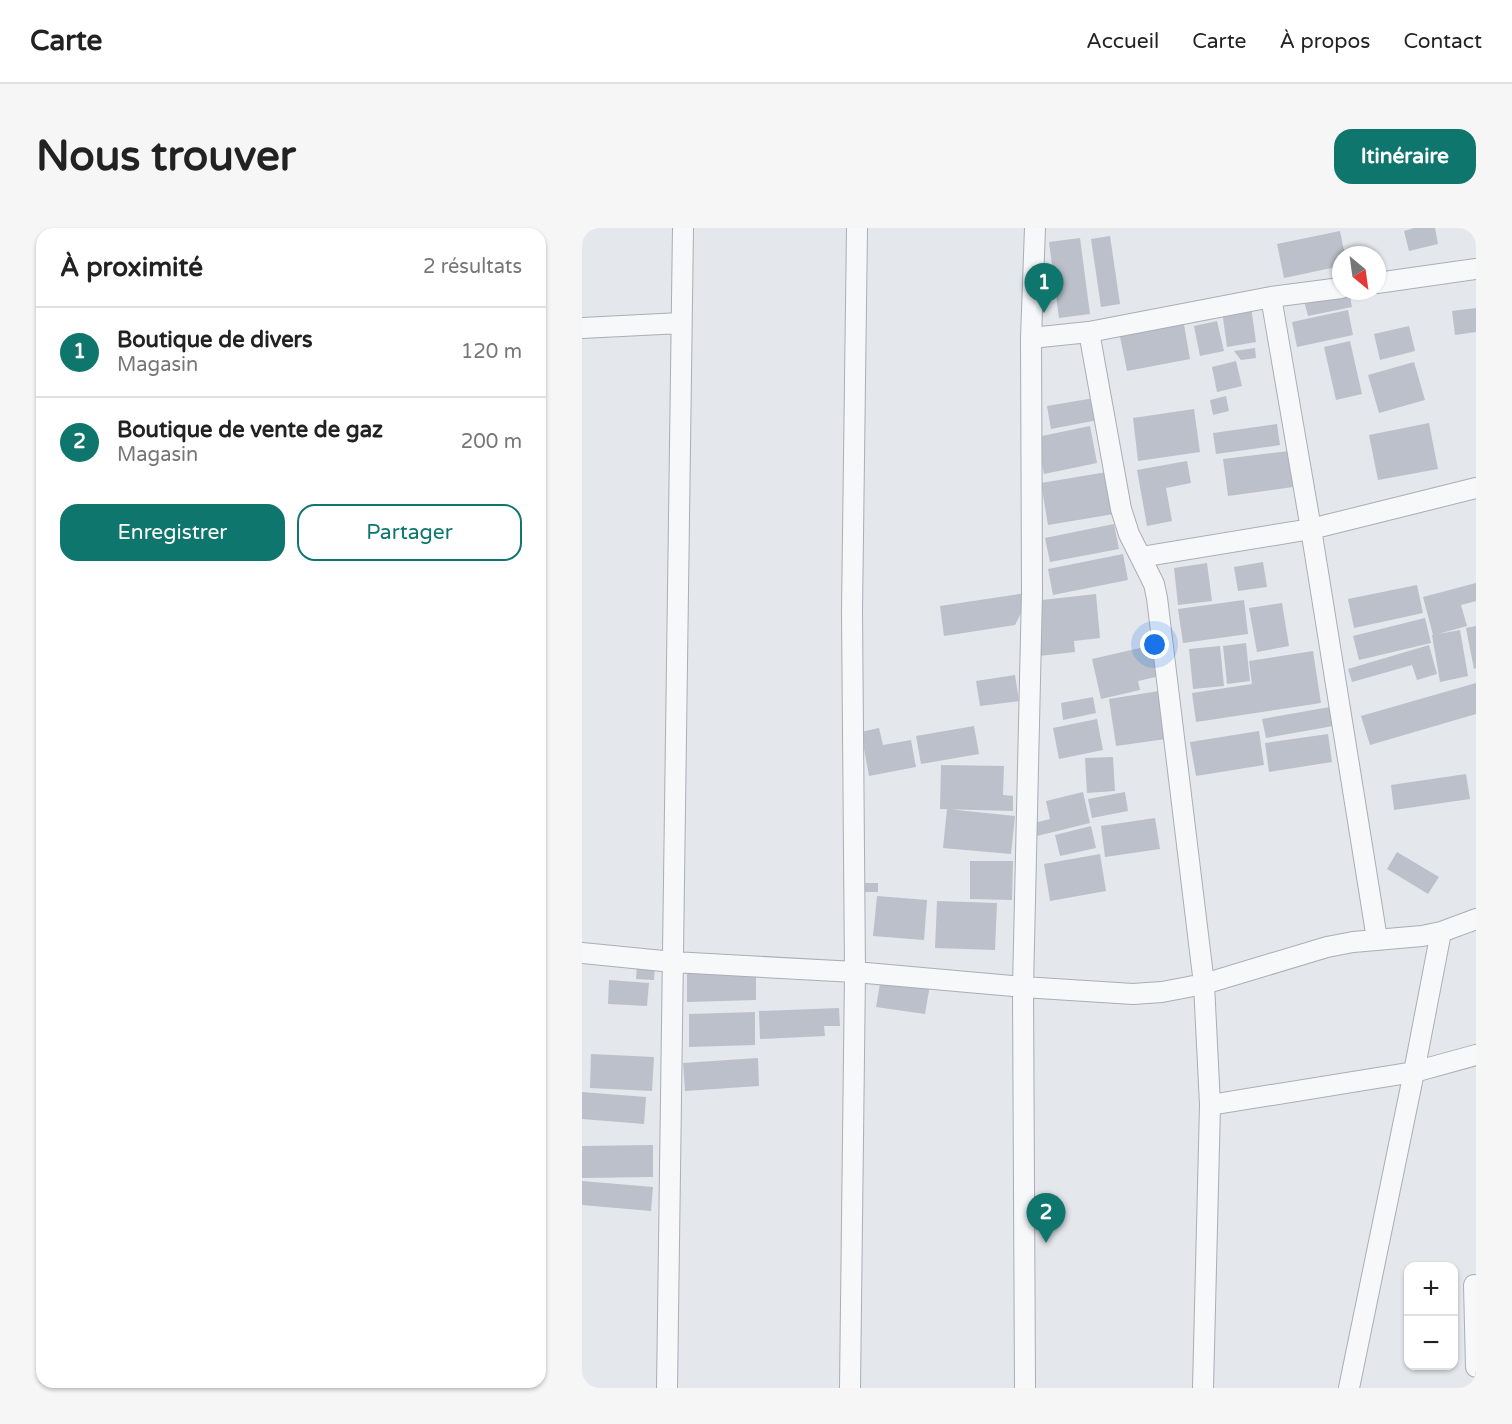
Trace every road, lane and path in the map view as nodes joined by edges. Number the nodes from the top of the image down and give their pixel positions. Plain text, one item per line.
1 (683, 228) edge
2 (857, 228) edge
3 (1035, 228) edge
4 (1476, 269) edge
5 (1386, 282) edge
6 (1332, 289) edge
7 (1271, 297) junction
8 (681, 323) junction
9 (582, 328) edge
10 (1089, 332) junction
11 (1031, 338) junction
12 (1476, 488) edge
13 (1311, 529) junction
14 (1142, 557) junction
15 (1476, 919) edge
16 (1441, 932) junction
17 (1377, 939) junction
18 (582, 953) edge
19 (673, 962) junction
20 (855, 972) junction
21 (1204, 984) junction
22 (1023, 987) junction
23 (1476, 1055) edge
24 (1414, 1072) junction
25 (1210, 1105) junction
26 (1474, 1285) dead end
27 (1476, 1367) edge
28 (667, 1388) edge
29 (850, 1388) edge
30 (1024, 1388) edge
31 (1203, 1388) edge
32 (1349, 1388) edge

1 - 8 street
2 - 20 street
3 - 11 street
4 - 5 street
6 - 7 street
7 - 10 street
7 - 13 street
8 - 9 street
8 - 19 street
10 - 11 street
10 - 14 street
11 - 22 street
12 - 13 street
13 - 14 street
13 - 17 street
14 - 21 street
15 - 16 street
16 - 17 street
16 - 24 street
17 - 21 street
18 - 19 street
19 - 20 street
19 - 28 street
20 - 22 street
20 - 29 street
21 - 22 street
21 - 25 street
22 - 30 street
23 - 24 street
24 - 25 street
24 - 32 street
25 - 31 street
26 - 27 street

